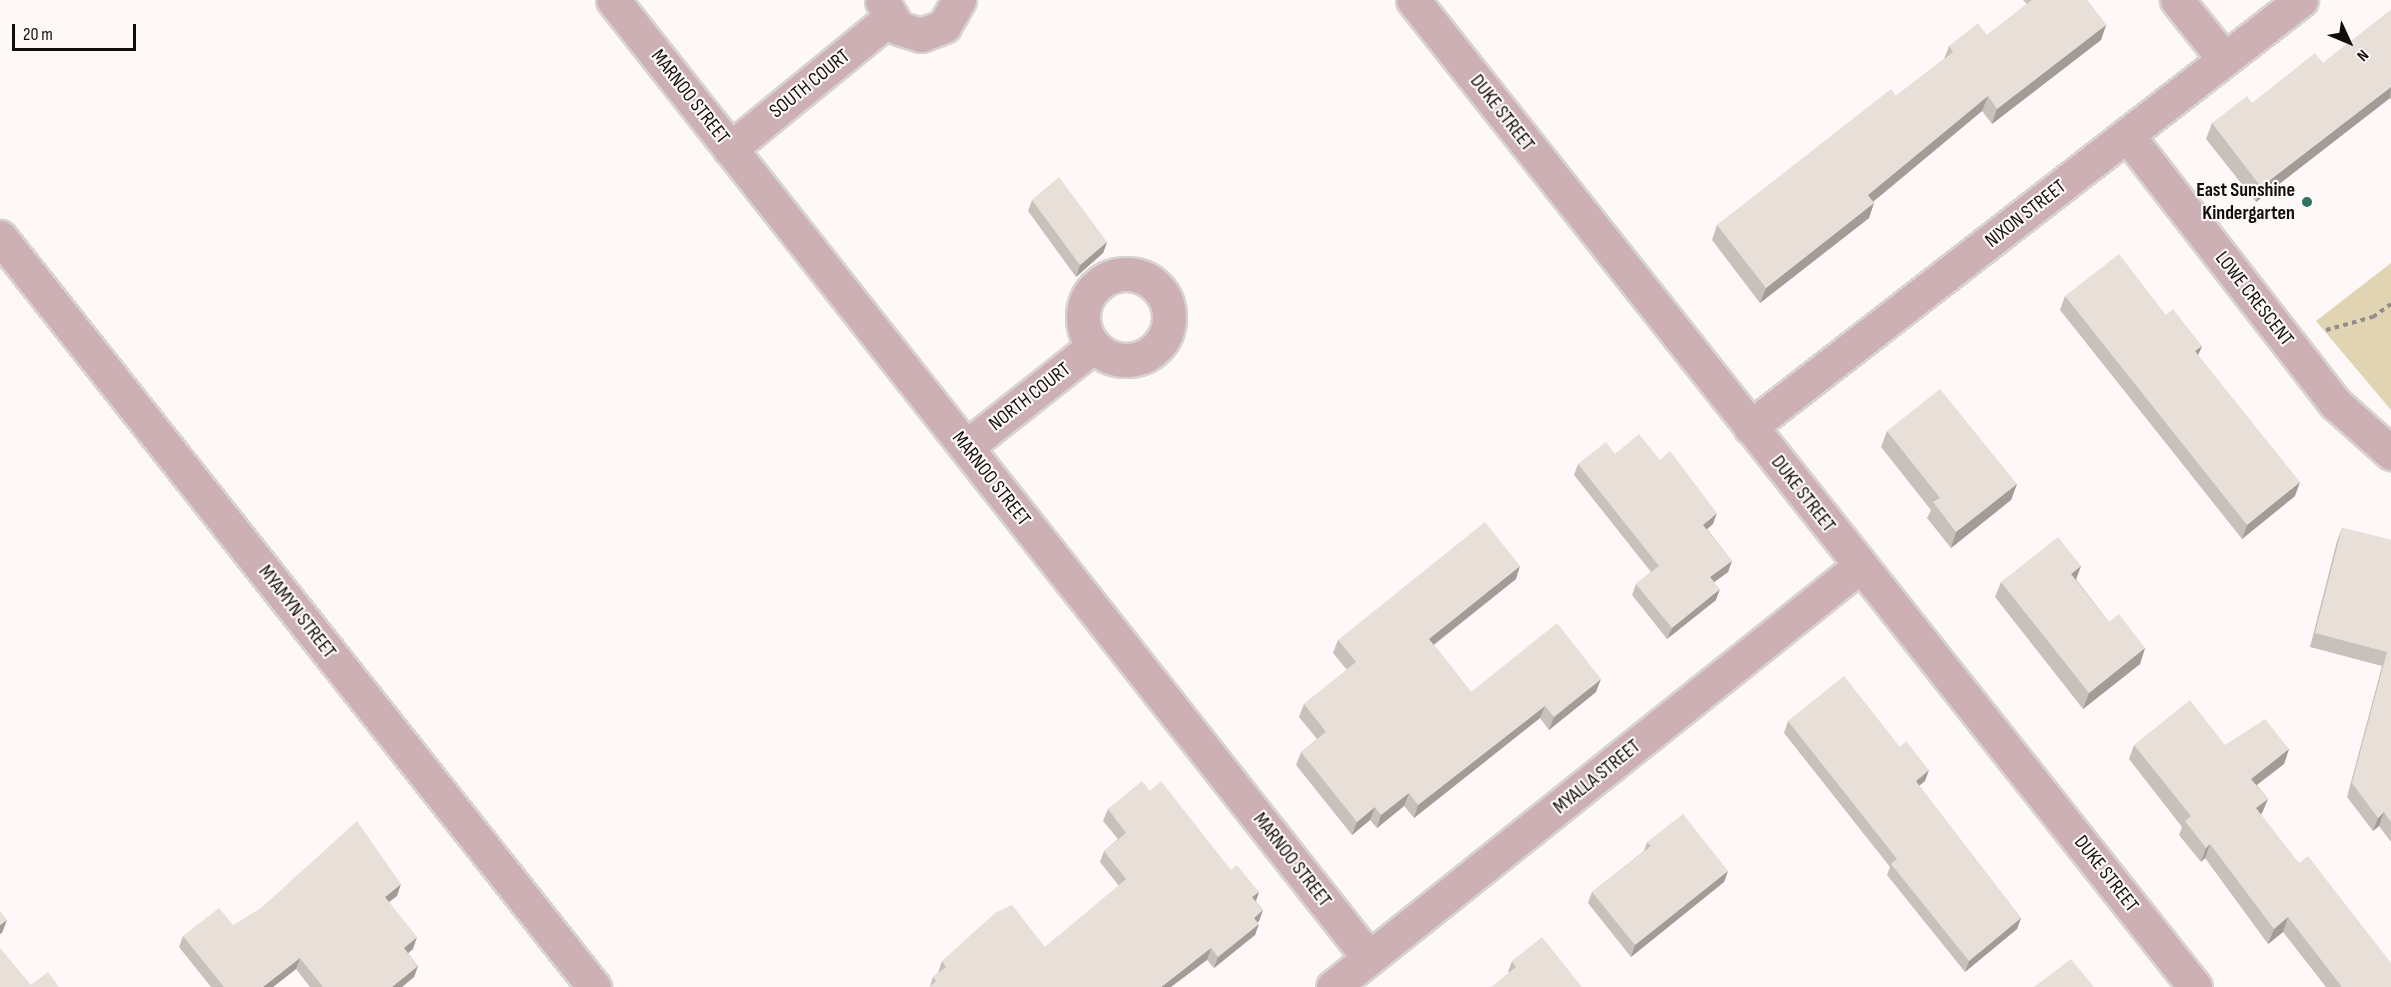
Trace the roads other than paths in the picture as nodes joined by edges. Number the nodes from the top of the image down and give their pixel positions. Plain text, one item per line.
1 (613, 0) edge
2 (959, 0) edge
3 (1413, 0) edge
4 (2177, 0) edge
5 (2301, 0) edge
6 (886, 10) edge
7 (2224, 59) junction
8 (2127, 135) junction
9 (730, 149) junction
10 (0, 237) edge
11 (1094, 346) dead end
12 (1750, 427) junction
13 (966, 447) junction
14 (2391, 453) edge
15 (1860, 566) junction
16 (1369, 958) junction
17 (594, 987) edge
18 (1333, 987) edge
19 (2195, 987) edge

1 - 9 street, MARNOO STREET
2 - 6 street, SOUTH COURT
3 - 12 street, DUKE STREET
4 - 7 street
5 - 7 street, NIXON STREET
6 - 9 street, SOUTH COURT
7 - 8 street, NIXON STREET
8 - 12 street, NIXON STREET
8 - 14 street, LOWE CRESCENT
9 - 13 street, MARNOO STREET
10 - 17 street, MYAMYN STREET
11 - 13 street, NORTH COURT
12 - 15 street, DUKE STREET
13 - 16 street, MARNOO STREET
15 - 16 street, MYALLA STREET
15 - 19 street, DUKE STREET
16 - 18 street, MYALLA STREET

